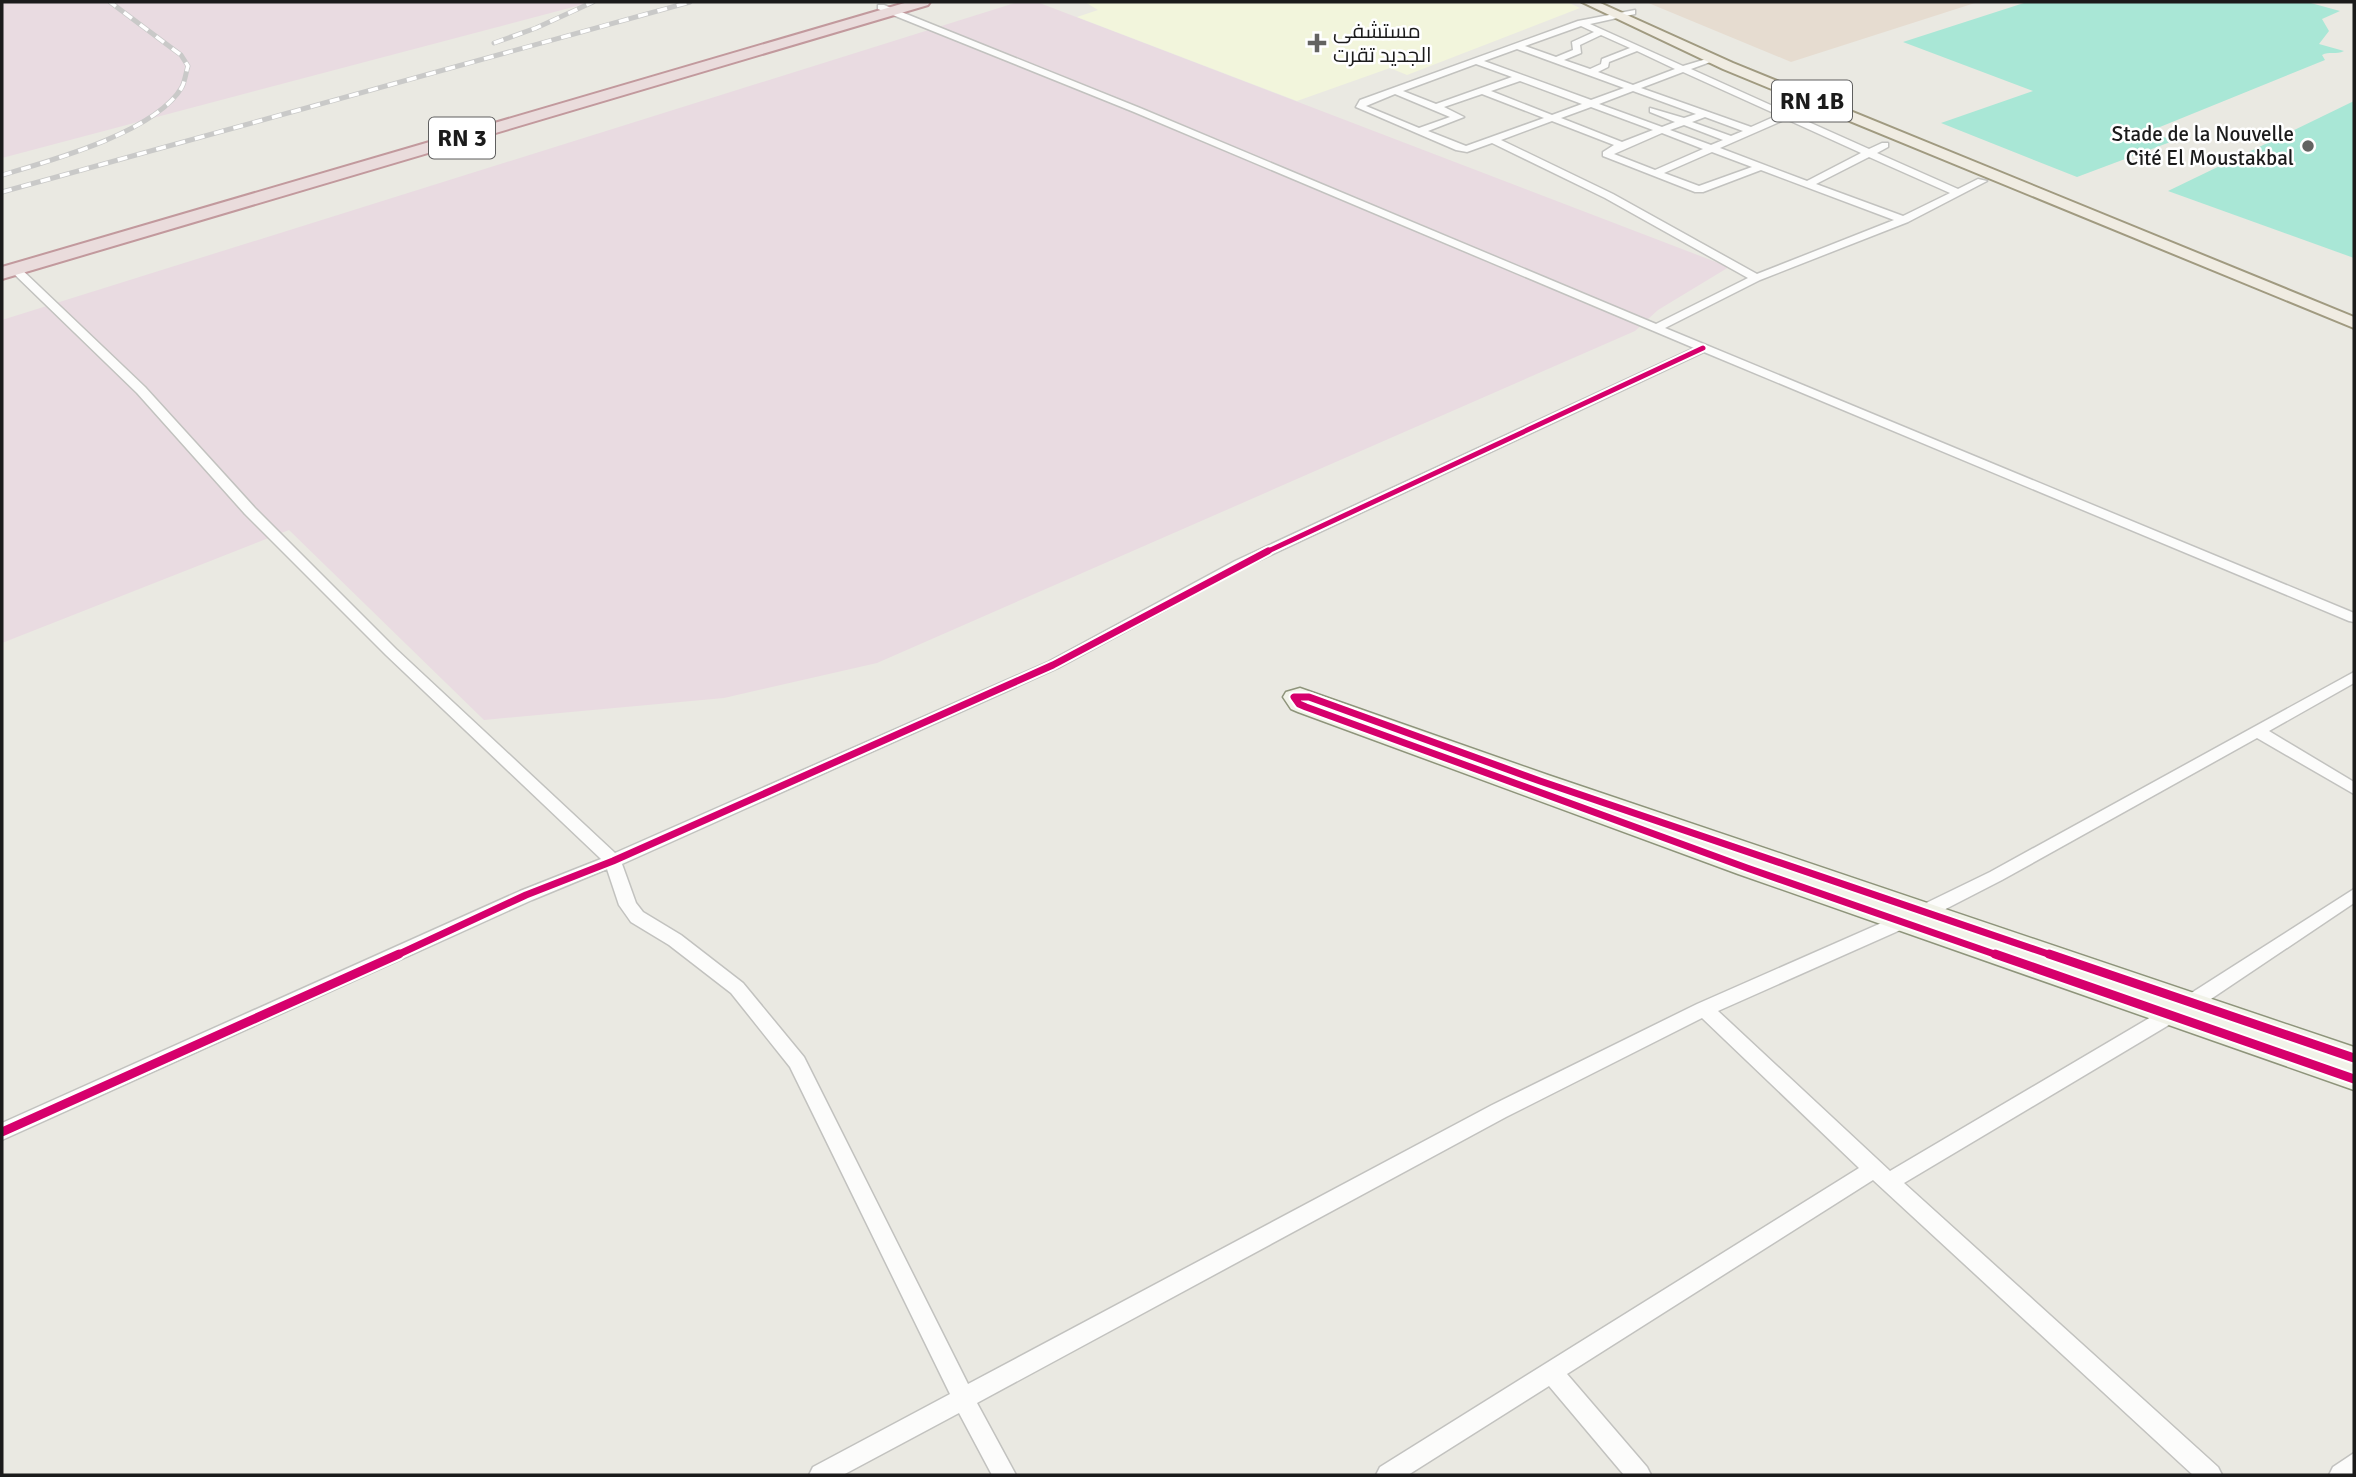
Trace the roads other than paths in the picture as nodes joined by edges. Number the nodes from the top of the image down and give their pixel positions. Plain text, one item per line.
1 (925, 2) edge
2 (1587, 2) edge
3 (891, 7) edge
4 (1612, 8) edge
5 (923, 22) junction
6 (1581, 23) junction
7 (1602, 32) junction
8 (1517, 46) junction
9 (1638, 48) junction
10 (1710, 58) junction
11 (1556, 60) junction
12 (1476, 61) junction
13 (1682, 68) junction
14 (1591, 72) junction
15 (1522, 77) junction
16 (1633, 87) junction
17 (1394, 90) junction
18 (1483, 90) junction
19 (1593, 102) junction
20 (1436, 107) junction
21 (1802, 108) dead end
22 (1653, 110) dead end
23 (1706, 113) junction
24 (1784, 115) junction
25 (1554, 118) junction
26 (1684, 122) junction
27 (1662, 130) junction
28 (1751, 130) junction
29 (1420, 131) junction
30 (1730, 139) junction
31 (1493, 140) junction
32 (1622, 145) junction
33 (1885, 145) dead end
34 (1710, 147) junction
35 (1869, 153) junction
36 (1763, 166) junction
37 (1654, 174) junction
38 (1982, 181) dead end
39 (1810, 183) junction
40 (1958, 193) junction
41 (2043, 194) junction
42 (1904, 220) junction
43 (2134, 232) junction
44 (6, 269) edge
45 (1756, 278) junction
46 (2354, 317) edge
47 (2354, 323) edge
48 (1656, 328) junction
49 (1703, 348) junction
50 (2354, 618) edge
51 (2354, 677) edge
52 (2258, 731) junction
53 (2354, 789) edge
54 (613, 862) junction
55 (2354, 895) edge
56 (1926, 911) junction
57 (1900, 920) junction
58 (2181, 1008) junction
59 (1704, 1009) junction
60 (2354, 1058) edge
61 (2354, 1079) edge
62 (2, 1132) edge
63 (1881, 1176) junction
64 (1551, 1372) junction
65 (964, 1401) junction
66 (2354, 1464) edge
67 (821, 1475) edge
68 (1004, 1475) edge
69 (1388, 1475) edge
70 (1639, 1475) edge
71 (2210, 1475) edge
72 (2341, 1475) edge

1 - 3 highway, RN 3
1 - 5 highway
2 - 4 main road, RN 1B
3 - 5 street
3 - 44 highway, RN 3
4 - 6 street
4 - 10 main road, RN 1B
4 - 41 main road, RN 1B
5 - 48 street
6 - 7 street
6 - 8 street
7 - 9 street
7 - 11 street
8 - 11 street
8 - 12 street
9 - 13 street
9 - 14 street
10 - 13 street
10 - 41 main road, RN 1B
11 - 14 street
12 - 15 street
12 - 17 street
13 - 16 street
13 - 24 street
14 - 16 street
15 - 18 street
15 - 19 street
16 - 19 street
16 - 23 street
17 - 20 street
17 - 29 street
18 - 20 street
18 - 25 street
19 - 25 street
19 - 27 street
20 - 29 street
21 - 24 street
22 - 26 street
23 - 26 street
23 - 28 street
24 - 28 street
24 - 35 street
25 - 31 street
25 - 32 street
26 - 27 street
26 - 30 street
27 - 32 street
27 - 34 street
28 - 30 street
29 - 31 street
30 - 34 street
31 - 45 street
32 - 37 street
33 - 35 street
34 - 36 street
34 - 37 street
35 - 39 street
35 - 40 street
36 - 37 street
36 - 39 street
38 - 40 street
39 - 42 street
40 - 42 street
41 - 43 main road, RN 1B
42 - 45 street
43 - 46 main road, RN 1B
43 - 47 main road, RN 1B
44 - 54 street
45 - 48 street
48 - 49 street
49 - 50 street
49 - 54 street
51 - 52 street
52 - 53 street
52 - 56 street
54 - 62 street
54 - 65 street
55 - 58 street
56 - 57 street
56 - 57 street
56 - 58 street
57 - 58 street
57 - 59 street
58 - 60 street
58 - 61 street
58 - 63 street
59 - 63 street
59 - 65 street
63 - 64 street
63 - 71 street
64 - 69 street
64 - 70 street
65 - 67 street
65 - 68 street
66 - 72 street

